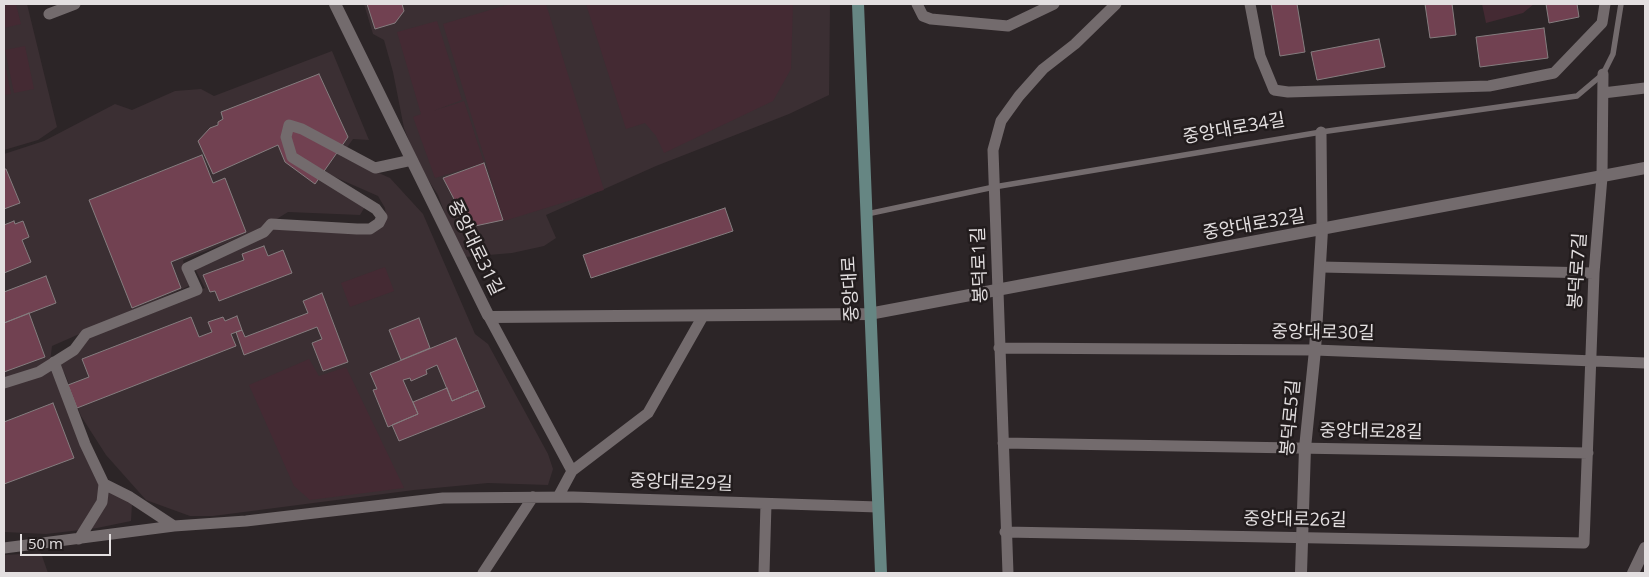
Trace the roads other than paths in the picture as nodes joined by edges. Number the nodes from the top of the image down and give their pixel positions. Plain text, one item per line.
1 (75, 4) edge
2 (335, 4) edge
3 (858, 4) edge
4 (917, 4) edge
5 (1054, 4) edge
6 (1102, 4) edge
7 (1116, 4) edge
8 (1250, 4) edge
9 (1605, 4) edge
10 (1621, 4) edge
11 (49, 14) dead end
12 (1103, 16) junction
13 (1603, 74) junction
14 (1645, 88) edge
15 (1603, 94) junction
16 (1321, 132) junction
17 (412, 160) junction
18 (1645, 168) edge
19 (1602, 177) junction
20 (994, 188) junction
21 (865, 214) junction
22 (1322, 230) junction
23 (1321, 267) junction
24 (1594, 273) junction
25 (999, 290) junction
26 (869, 314) junction
27 (488, 315) junction
28 (703, 316) junction
29 (999, 348) junction
30 (1315, 350) junction
31 (1590, 359) junction
32 (54, 362) junction
33 (1645, 363) edge
34 (4, 383) edge
35 (1003, 443) junction
36 (1305, 448) junction
37 (1588, 453) junction
38 (572, 471) junction
39 (104, 484) junction
40 (533, 497) junction
41 (558, 497) junction
42 (766, 504) junction
43 (878, 507) junction
44 (174, 526) junction
45 (1005, 532) junction
46 (1302, 538) junction
47 (79, 539) junction
48 (1584, 543) joint
49 (4, 548) edge
50 (1645, 548) edge
51 (483, 573) edge
52 (764, 573) edge
53 (881, 573) edge
54 (1008, 573) edge
55 (1300, 573) edge
56 (1632, 573) edge

1 - 11 street
2 - 17 street, 중앙대로31길
3 - 21 main road, 중앙대로
4 - 5 street
6 - 12 street
7 - 12 street, 봉덕로1길
8 - 9 street
10 - 13 lane, 봉덕로7길
12 - 20 street, 봉덕로1길
13 - 15 street, 봉덕로7길
13 - 16 lane, 중앙대로34길
14 - 15 street
15 - 19 street, 봉덕로7길
16 - 20 lane, 중앙대로34길
16 - 22 street, 봉덕로5길
17 - 27 street, 중앙대로31길
17 - 32 street
18 - 19 street, 중앙대로32길
19 - 22 street, 중앙대로32길
19 - 24 street, 봉덕로7길
20 - 21 lane, 중앙대로34길
20 - 25 street, 봉덕로1길
21 - 26 main road, 중앙대로
22 - 23 street, 봉덕로5길
22 - 25 street, 중앙대로32길
23 - 24 street
23 - 30 street, 봉덕로5길
24 - 31 street, 봉덕로7길
25 - 26 street, 중앙대로32길
25 - 29 street, 봉덕로1길
26 - 28 street, 중앙대로31길
26 - 43 main road, 중앙대로
27 - 28 street, 중앙대로31길
27 - 38 street
28 - 38 street
29 - 30 street, 중앙대로30길
29 - 35 street, 봉덕로1길
30 - 31 street, 중앙대로30길
30 - 36 street, 봉덕로5길
31 - 33 street, 중앙대로30길
31 - 37 street, 봉덕로7길
32 - 34 street
32 - 39 street
35 - 36 street, 중앙대로28길
35 - 45 street, 봉덕로1길
36 - 37 street, 중앙대로28길
36 - 46 street, 봉덕로5길
37 - 48 street, 봉덕로7길
38 - 41 street
39 - 44 street
39 - 47 street
40 - 41 street, 중앙대로29길
40 - 44 street, 중앙대로29길
40 - 51 street
41 - 42 street, 중앙대로29길
42 - 43 street, 중앙대로29길
42 - 52 street
43 - 53 main road, 중앙대로
44 - 47 street, 중앙대로29길
45 - 46 street, 중앙대로26길
45 - 54 street, 봉덕로1길
46 - 48 street, 중앙대로26길
46 - 55 street, 봉덕로5길
47 - 49 street, 중앙대로29길
50 - 56 street

